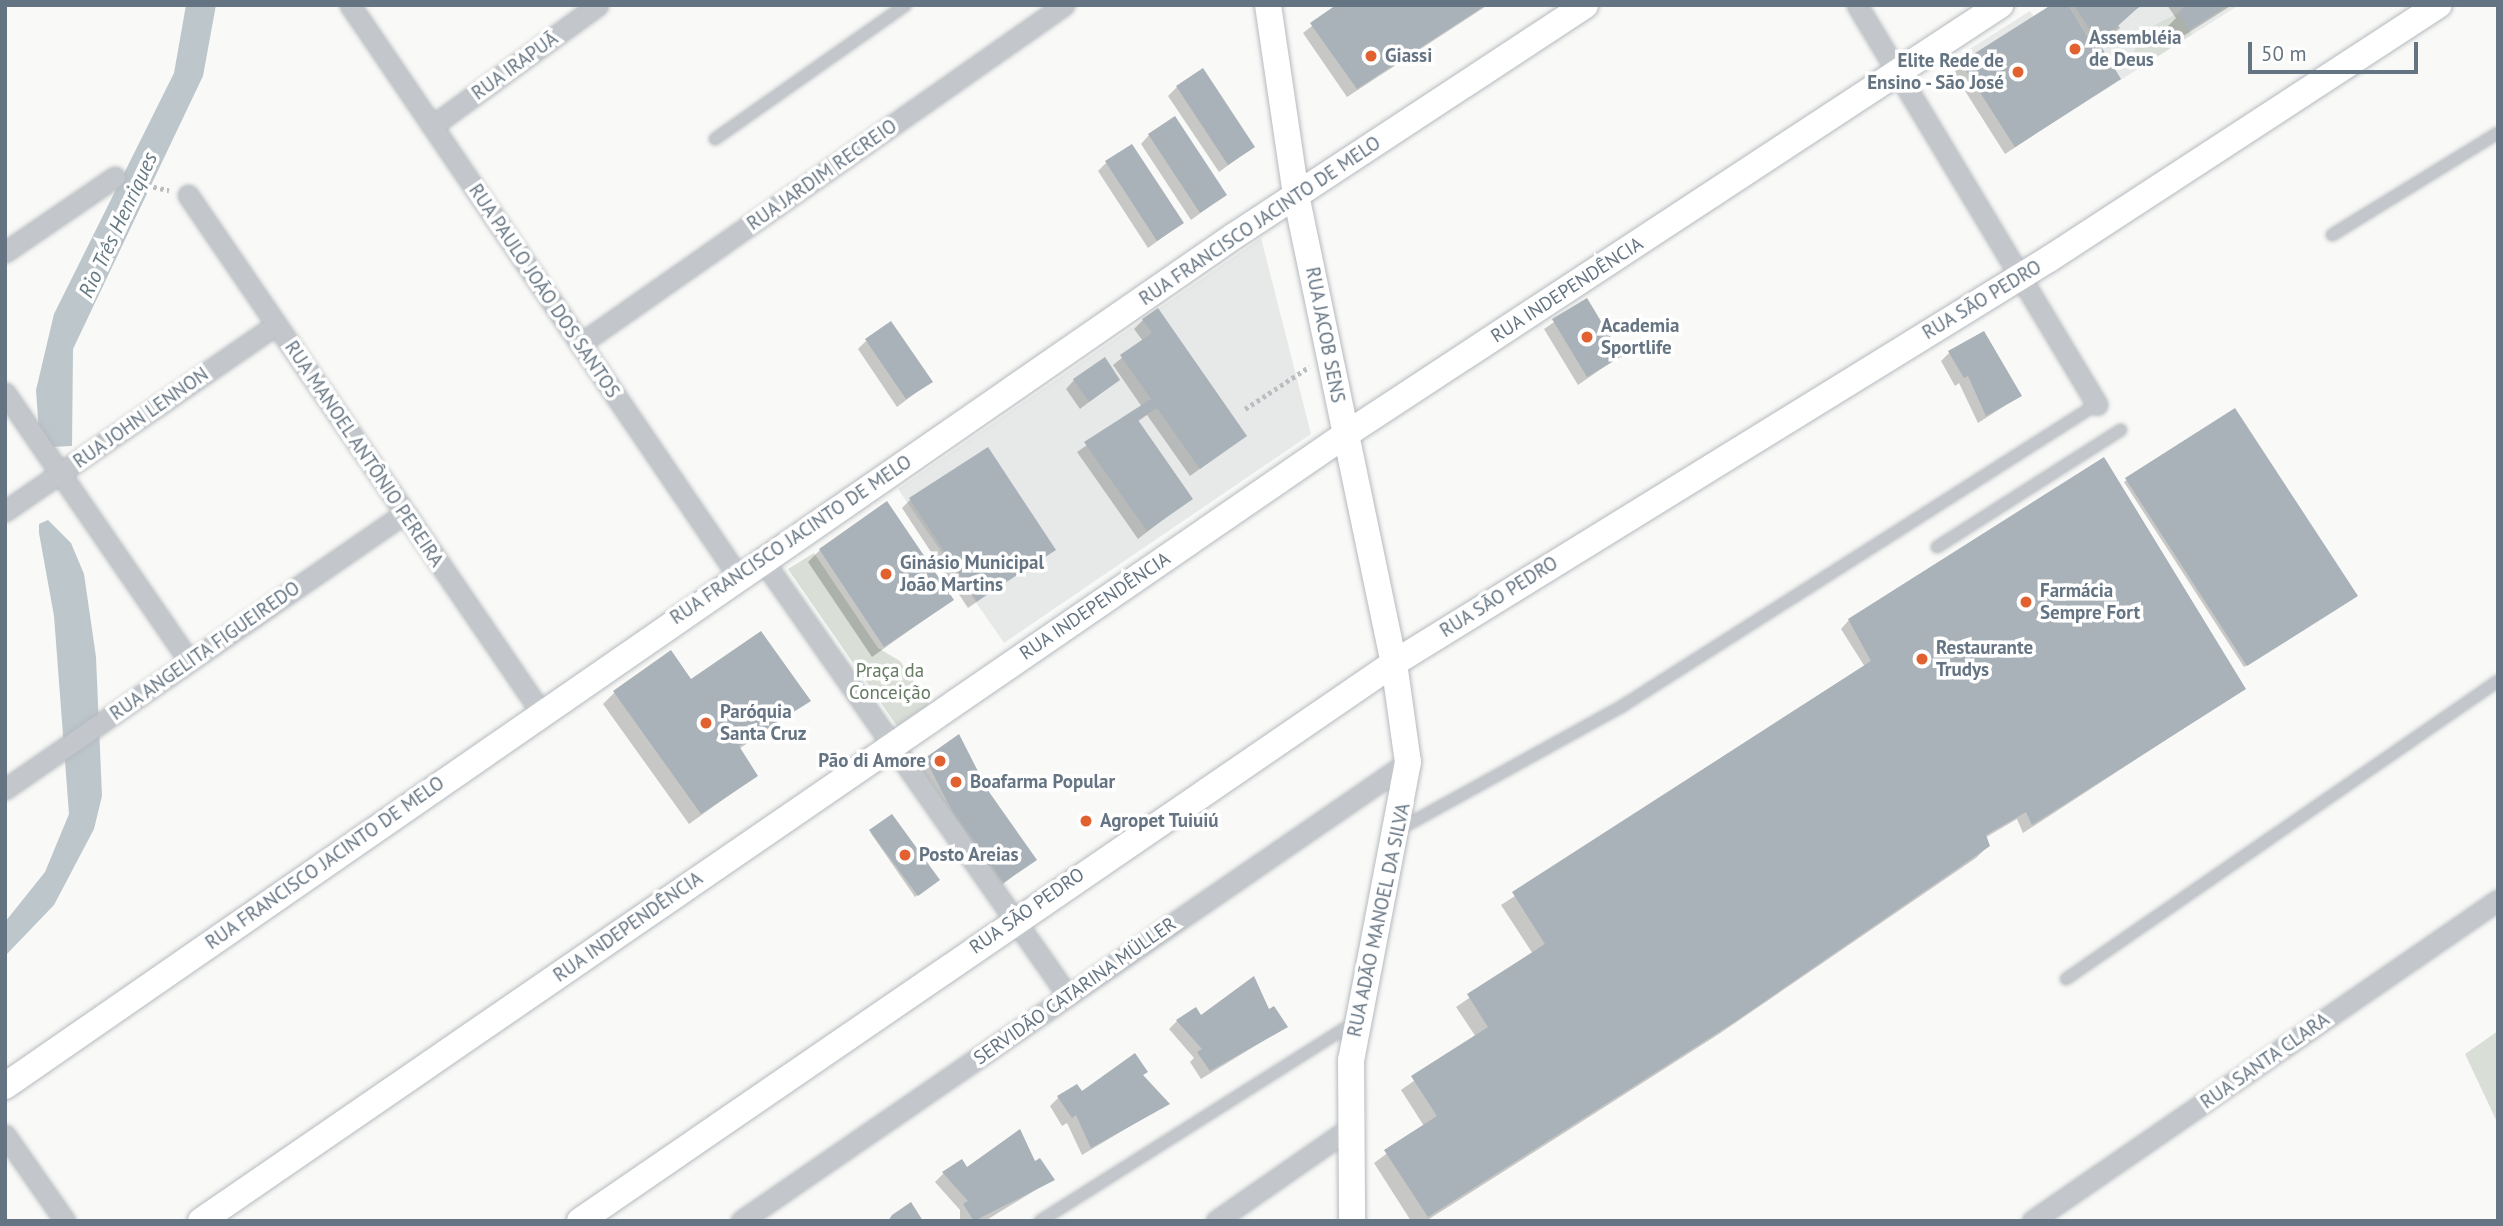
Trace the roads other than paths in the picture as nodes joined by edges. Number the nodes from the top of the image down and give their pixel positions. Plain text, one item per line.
1 (350, 5) edge
2 (598, 5) edge
3 (905, 5) edge
4 (1064, 5) edge
5 (1268, 5) edge
6 (1585, 5) edge
7 (1857, 5) edge
8 (2000, 5) edge
9 (2439, 5) edge
10 (1898, 72) junction
11 (432, 126) junction
12 (2498, 134) edge
13 (715, 139) dead end
14 (115, 177) road end
15 (188, 195) dead end
16 (1296, 195) junction
17 (2332, 235) dead end
18 (5, 252) edge
19 (2023, 275) junction
20 (276, 325) junction
21 (580, 344) junction
22 (5, 393) edge
23 (2097, 404) joint
24 (2121, 430) dead end
25 (1345, 435) junction
26 (60, 473) junction
27 (5, 511) edge
28 (405, 513) junction
29 (1937, 547) dead end
30 (762, 559) junction
31 (738, 576) junction
32 (190, 662) junction
33 (1394, 663) junction
34 (2498, 681) edge
35 (541, 712) junction
36 (893, 744) junction
37 (1408, 762) junction
38 (5, 789) edge
39 (1397, 831) junction
40 (2498, 900) edge
41 (1014, 919) junction
42 (2066, 979) dead end
43 (1068, 996) junction
44 (1357, 1021) junction
45 (5, 1086) edge
46 (1350, 1128) junction
47 (5, 1135) edge
48 (65, 1221) edge
49 (201, 1221) edge
50 (580, 1221) edge
51 (741, 1221) edge
52 (1040, 1221) edge
53 (1216, 1221) edge
54 (1352, 1221) edge
55 (2032, 1221) edge

1 - 11 street, RUA PAULO JOÃO DOS SANTOS
2 - 11 street, RUA IRAPUÃ
3 - 13 lane
4 - 21 street, RUA JARDIM RECREIO
5 - 16 main road, RUA JACOB SENS
6 - 16 main road, RUA FRANCISCO JACINTO DE MELO
7 - 10 street
8 - 10 main road, RUA INDEPENDÊNCIA
9 - 19 main road, RUA SÃO PEDRO
10 - 19 street
10 - 25 main road, RUA INDEPENDÊNCIA
11 - 21 street, RUA PAULO JOÃO DOS SANTOS
12 - 17 lane
14 - 18 street
15 - 20 street, RUA MANOEL ANTÔNIO PEREIRA
16 - 25 main road, RUA JACOB SENS
16 - 30 main road, RUA FRANCISCO JACINTO DE MELO
19 - 23 street
19 - 33 main road, RUA SÃO PEDRO
20 - 26 street, RUA JOHN LENNON
20 - 28 street, RUA MANOEL ANTÔNIO PEREIRA
21 - 31 street, RUA PAULO JOÃO DOS SANTOS
22 - 26 street
23 - 39 lane
24 - 29 lane
25 - 33 main road, RUA JACOB SENS
25 - 36 main road, RUA INDEPENDÊNCIA
26 - 27 street, RUA JOHN LENNON
26 - 32 street
28 - 32 street, RUA ANGELITA FIGUEIREDO
28 - 35 street, RUA MANOEL ANTÔNIO PEREIRA
30 - 31 main road, RUA FRANCISCO JACINTO DE MELO
30 - 36 street
31 - 35 main road, RUA FRANCISCO JACINTO DE MELO
32 - 38 street, RUA ANGELITA FIGUEIREDO
33 - 37 main road, RUA ADÃO MANOEL DA SILVA
33 - 41 main road, RUA SÃO PEDRO
34 - 42 lane
35 - 45 main road, RUA FRANCISCO JACINTO DE MELO
36 - 41 street
36 - 49 main road, RUA INDEPENDÊNCIA
37 - 39 main road, RUA ADÃO MANOEL DA SILVA
37 - 43 street, SERVIDÃO CATARINA MÜLLER
39 - 44 main road, RUA ADÃO MANOEL DA SILVA
40 - 55 street, RUA SANTA CLARA
41 - 43 street
41 - 50 main road, RUA SÃO PEDRO
43 - 51 street, SERVIDÃO CATARINA MÜLLER
44 - 46 main road, RUA ADÃO MANOEL DA SILVA
44 - 52 lane
46 - 53 street
46 - 54 main road, RUA ADÃO MANOEL DA SILVA
47 - 48 street

